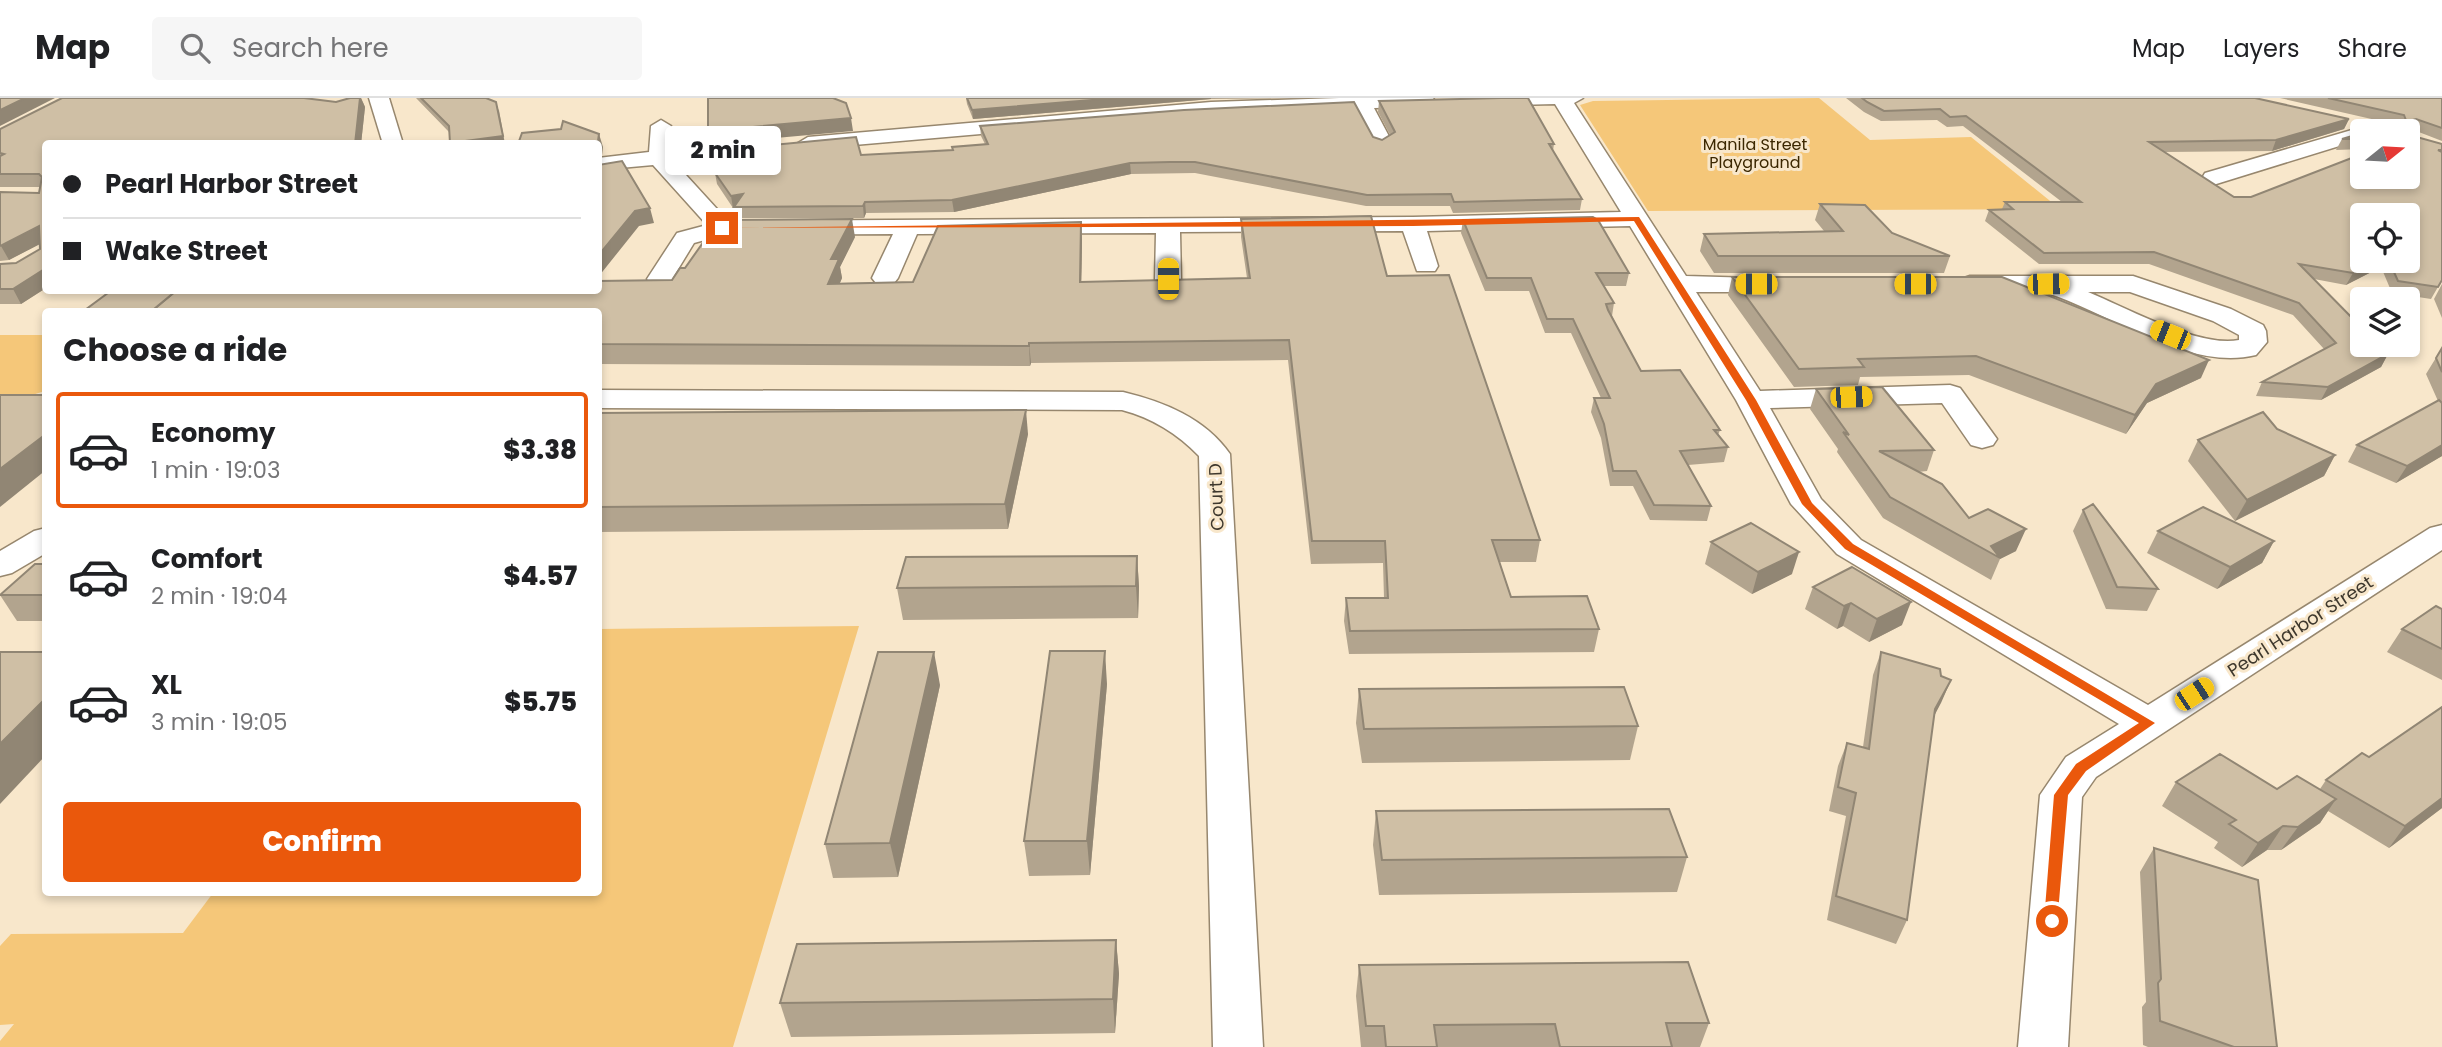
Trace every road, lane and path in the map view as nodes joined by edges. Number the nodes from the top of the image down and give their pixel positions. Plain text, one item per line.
1 (379, 98) edge
2 (1561, 98) edge
3 (1573, 98) edge
4 (1361, 103) junction
5 (2341, 119) edge
6 (2350, 121) edge
7 (661, 126) dead end
8 (2350, 137) edge
9 (392, 140) edge
10 (1382, 142) edge
11 (659, 158) junction
12 (602, 164) edge
13 (2213, 178) dead end
14 (1636, 219) junction
15 (1413, 224) junction
16 (1168, 225) junction
17 (908, 227) junction
18 (722, 228) junction
19 (1426, 266) dead end
20 (885, 278) dead end
21 (660, 279) edge
22 (1168, 279) edge
23 (1676, 284) junction
24 (1800, 284) edge
25 (1951, 284) edge
26 (2048, 284) junction
27 (602, 399) edge
28 (1751, 400) junction
29 (1982, 439) dead end
30 (2442, 535) edge
31 (42, 540) edge
32 (0, 566) edge
33 (2148, 723) junction
34 (1238, 1047) edge
35 (2043, 1047) edge

1 - 9 street
2 - 3 street
2 - 4 street
2 - 14 street
4 - 10 street
4 - 11 street
5 - 6 street
7 - 11 street
8 - 13 street
11 - 12 street
11 - 18 street
14 - 15 street
14 - 23 street
15 - 16 street
15 - 19 street
16 - 17 street
16 - 22 street
17 - 18 street
17 - 20 street
18 - 21 street
23 - 24 street
23 - 28 street
25 - 26 street
26 - 26 street
27 - 34 street, Court D
28 - 29 street
28 - 33 street
30 - 33 street, Pearl Harbor Street
31 - 32 street
33 - 35 street, Pearl Harbor Street

